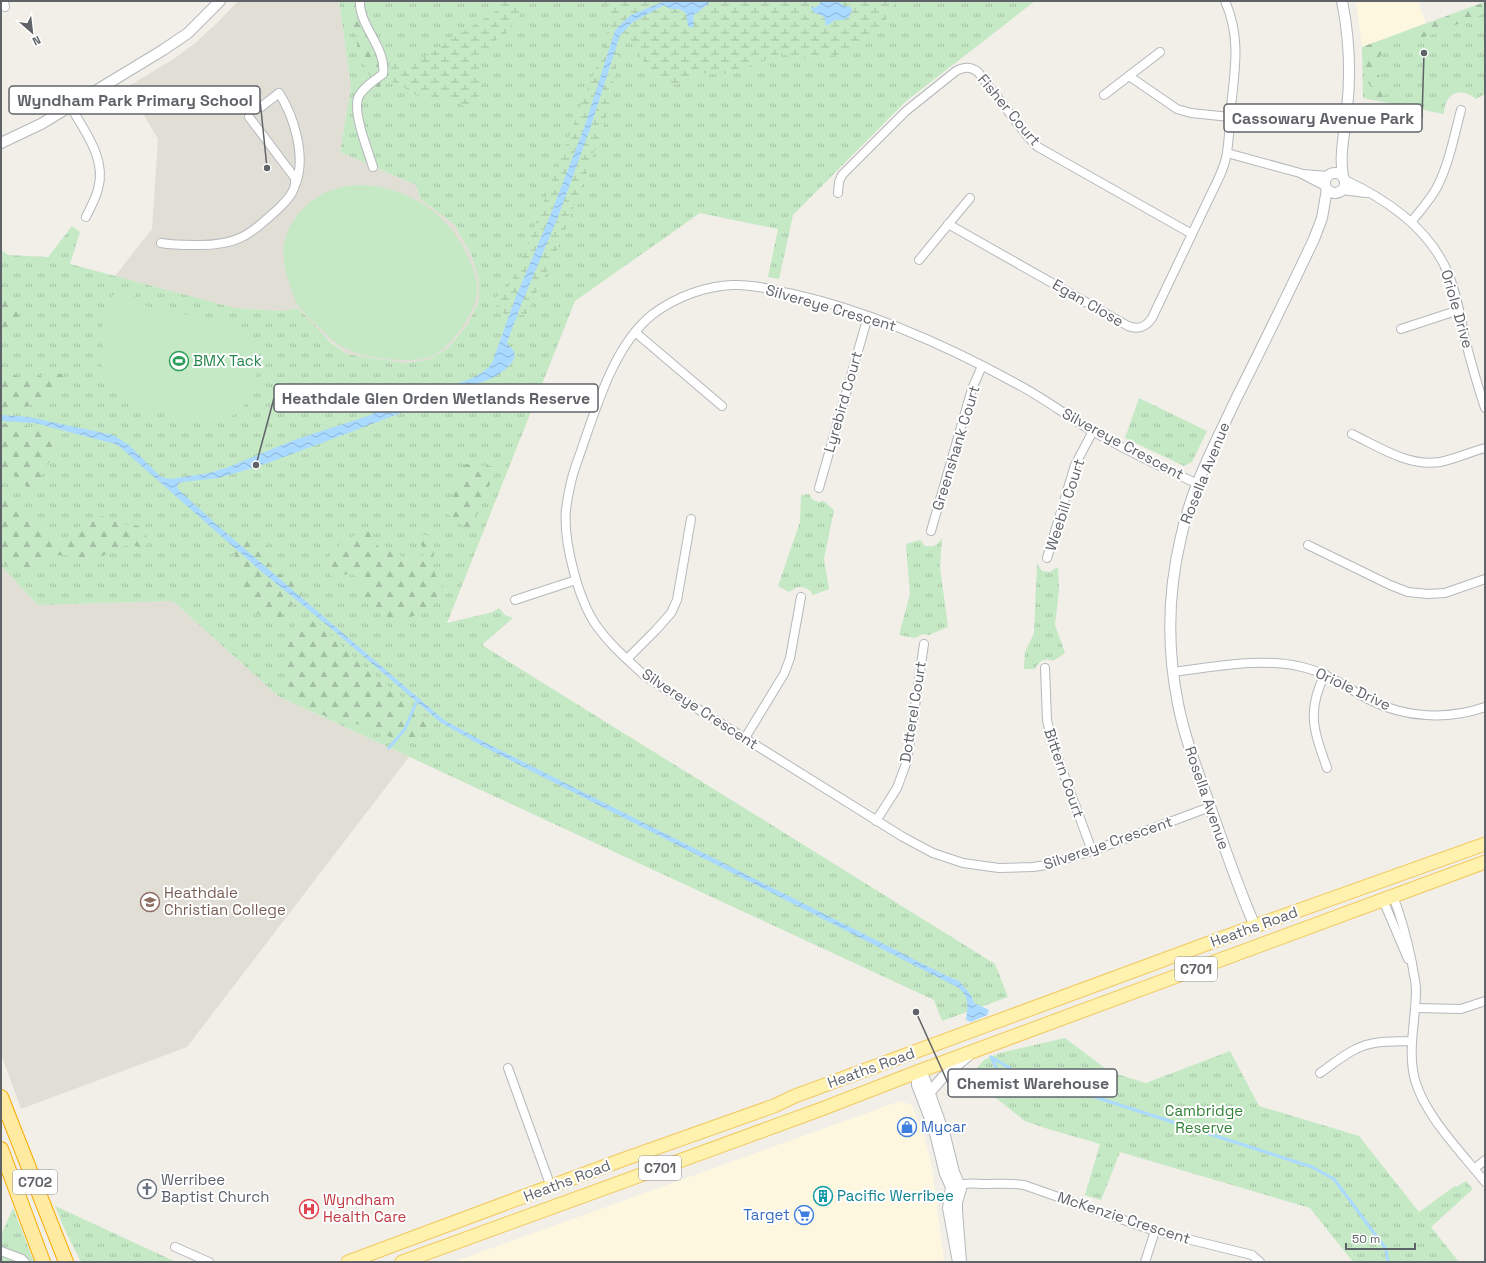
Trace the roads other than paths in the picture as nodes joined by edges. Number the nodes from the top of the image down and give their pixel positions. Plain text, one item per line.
1 (220, 1) edge
2 (360, 1) edge
3 (1225, 1) edge
4 (1342, 1) edge
5 (1160, 52) dead end
6 (1129, 76) junction
7 (1104, 95) dead end
8 (70, 106) junction
9 (261, 108) dead end
10 (1461, 110) dead end
11 (249, 117) dead end
12 (1230, 117) junction
13 (1, 143) edge
14 (1342, 146) junction
15 (1227, 153) junction
16 (373, 167) dead end
17 (1328, 181) junction
18 (296, 183) junction
19 (1342, 185) junction
20 (838, 193) dead end
21 (970, 198) dead end
22 (86, 217) dead end
23 (1322, 218) junction
24 (1412, 221) junction
25 (948, 224) junction
26 (1192, 234) junction
27 (161, 243) dead end
28 (919, 260) dead end
29 (1459, 310) junction
30 (868, 316) junction
31 (1400, 329) dead end
32 (635, 332) junction
33 (982, 366) junction
34 (722, 406) dead end
35 (1485, 408) edge
36 (1093, 431) junction
37 (1352, 434) dead end
38 (1485, 448) edge
39 (1198, 484) junction
40 (819, 488) dead end
41 (690, 519) dead end
42 (931, 531) dead end
43 (1308, 546) dead end
44 (1048, 558) dead end
45 (1485, 579) edge
46 (576, 580) junction
47 (801, 597) dead end
48 (515, 600) dead end
49 (924, 644) dead end
50 (627, 659) junction
51 (1045, 668) dead end
52 (1173, 672) junction
53 (1325, 674) junction
54 (1485, 707) edge
55 (744, 738) junction
56 (1327, 768) dead end
57 (1210, 807) junction
58 (876, 821) junction
59 (1485, 844) edge
60 (1092, 851) junction
61 (1485, 862) edge
62 (1381, 882) junction
63 (1388, 898) junction
64 (1255, 926) junction
65 (1262, 944) junction
66 (1485, 1001) edge
67 (1416, 1008) junction
68 (1412, 1041) junction
69 (973, 1052) junction
70 (906, 1055) junction
71 (508, 1068) dead end
72 (917, 1072) junction
73 (1320, 1073) dead end
74 (930, 1092) junction
75 (795, 1096) junction
76 (2, 1101) edge
77 (782, 1102) junction
78 (802, 1116) junction
79 (789, 1120) junction
80 (1, 1150) edge
81 (1485, 1160) edge
82 (1474, 1169) junction
83 (1485, 1182) edge
84 (551, 1187) junction
85 (957, 1187) junction
86 (560, 1204) junction
87 (547, 1209) junction
88 (1155, 1231) junction
89 (175, 1247) dead end
90 (1, 1251) edge
91 (25, 1262) edge
92 (43, 1262) edge
93 (66, 1262) edge
94 (209, 1262) edge
95 (348, 1262) edge
96 (402, 1262) edge
97 (959, 1262) edge
98 (1145, 1262) edge
99 (1260, 1262) edge

1 - 8 street
2 - 16 street
3 - 12 street, Egan Close
4 - 14 street, Rosella Avenue
5 - 6 street
6 - 7 street
6 - 12 street
8 - 13 street
8 - 22 street
9 - 18 street
10 - 24 street
11 - 18 street
12 - 15 street, Egan Close
14 - 17 street, Rosella Avenue
14 - 19 street, Rosella Avenue
15 - 17 street
15 - 26 street, Egan Close
17 - 19 street
17 - 19 street
17 - 23 street, Rosella Avenue
18 - 27 street
19 - 23 street, Rosella Avenue
19 - 24 street, Oriole Drive
20 - 26 street, Fisher Court
21 - 25 street
23 - 39 street, Rosella Avenue
24 - 29 street, Oriole Drive
25 - 26 street, Egan Close
25 - 28 street
29 - 31 street
29 - 35 street, Oriole Drive
30 - 32 street, Silvereye Crescent
30 - 33 street, Silvereye Crescent
30 - 40 street, Lyrebird Court
32 - 34 street
32 - 46 street, Silvereye Crescent
33 - 36 street, Silvereye Crescent
33 - 42 street, Greenshank Court
36 - 39 street, Silvereye Crescent
36 - 44 street, Weebill Court
37 - 38 street
39 - 52 street, Rosella Avenue
41 - 50 street
43 - 45 street
46 - 48 street
46 - 50 street, Silvereye Crescent
47 - 55 street
49 - 58 street, Dotterel Court
50 - 55 street, Silvereye Crescent
51 - 60 street, Bittern Court
52 - 53 street, Oriole Drive
52 - 57 street, Rosella Avenue
53 - 54 street, Oriole Drive
53 - 56 street
55 - 58 street, Silvereye Crescent
57 - 60 street, Silvereye Crescent
57 - 64 street, Rosella Avenue
58 - 60 street, Silvereye Crescent
59 - 62 main road, Heaths Road / C701
61 - 63 main road, Heaths Road / C701
62 - 63 main road
62 - 64 main road, Heaths Road / C701
63 - 65 main road, Heaths Road / C701
63 - 67 street
64 - 65 main road
64 - 70 main road, Heaths Road / C701
65 - 69 main road, Heaths Road / C701
66 - 67 street
67 - 68 street
68 - 73 street
68 - 82 street
69 - 72 main road, Heaths Road / C701
69 - 74 street
70 - 72 main road
70 - 75 main road, Heaths Road / C701
71 - 84 street
72 - 74 street
72 - 78 main road, Heaths Road / C701
72 - 85 street
74 - 85 street
75 - 77 main road, Heaths Road / C701
75 - 78 main road
76 - 93 highway, C702
77 - 79 main road
77 - 84 main road, Heaths Road / C701
78 - 79 main road, Heaths Road / C701
79 - 86 main road, Heaths Road / C701
80 - 92 highway, C702
81 - 82 street
82 - 83 street
84 - 86 main road
84 - 87 main road
84 - 95 main road, Heaths Road / C701
85 - 88 street, McKenzie Crescent
85 - 97 street
86 - 87 main road, Heaths Road / C701
87 - 96 main road, Heaths Road / C701
88 - 98 street
88 - 99 street, McKenzie Crescent
89 - 94 street
90 - 91 street

